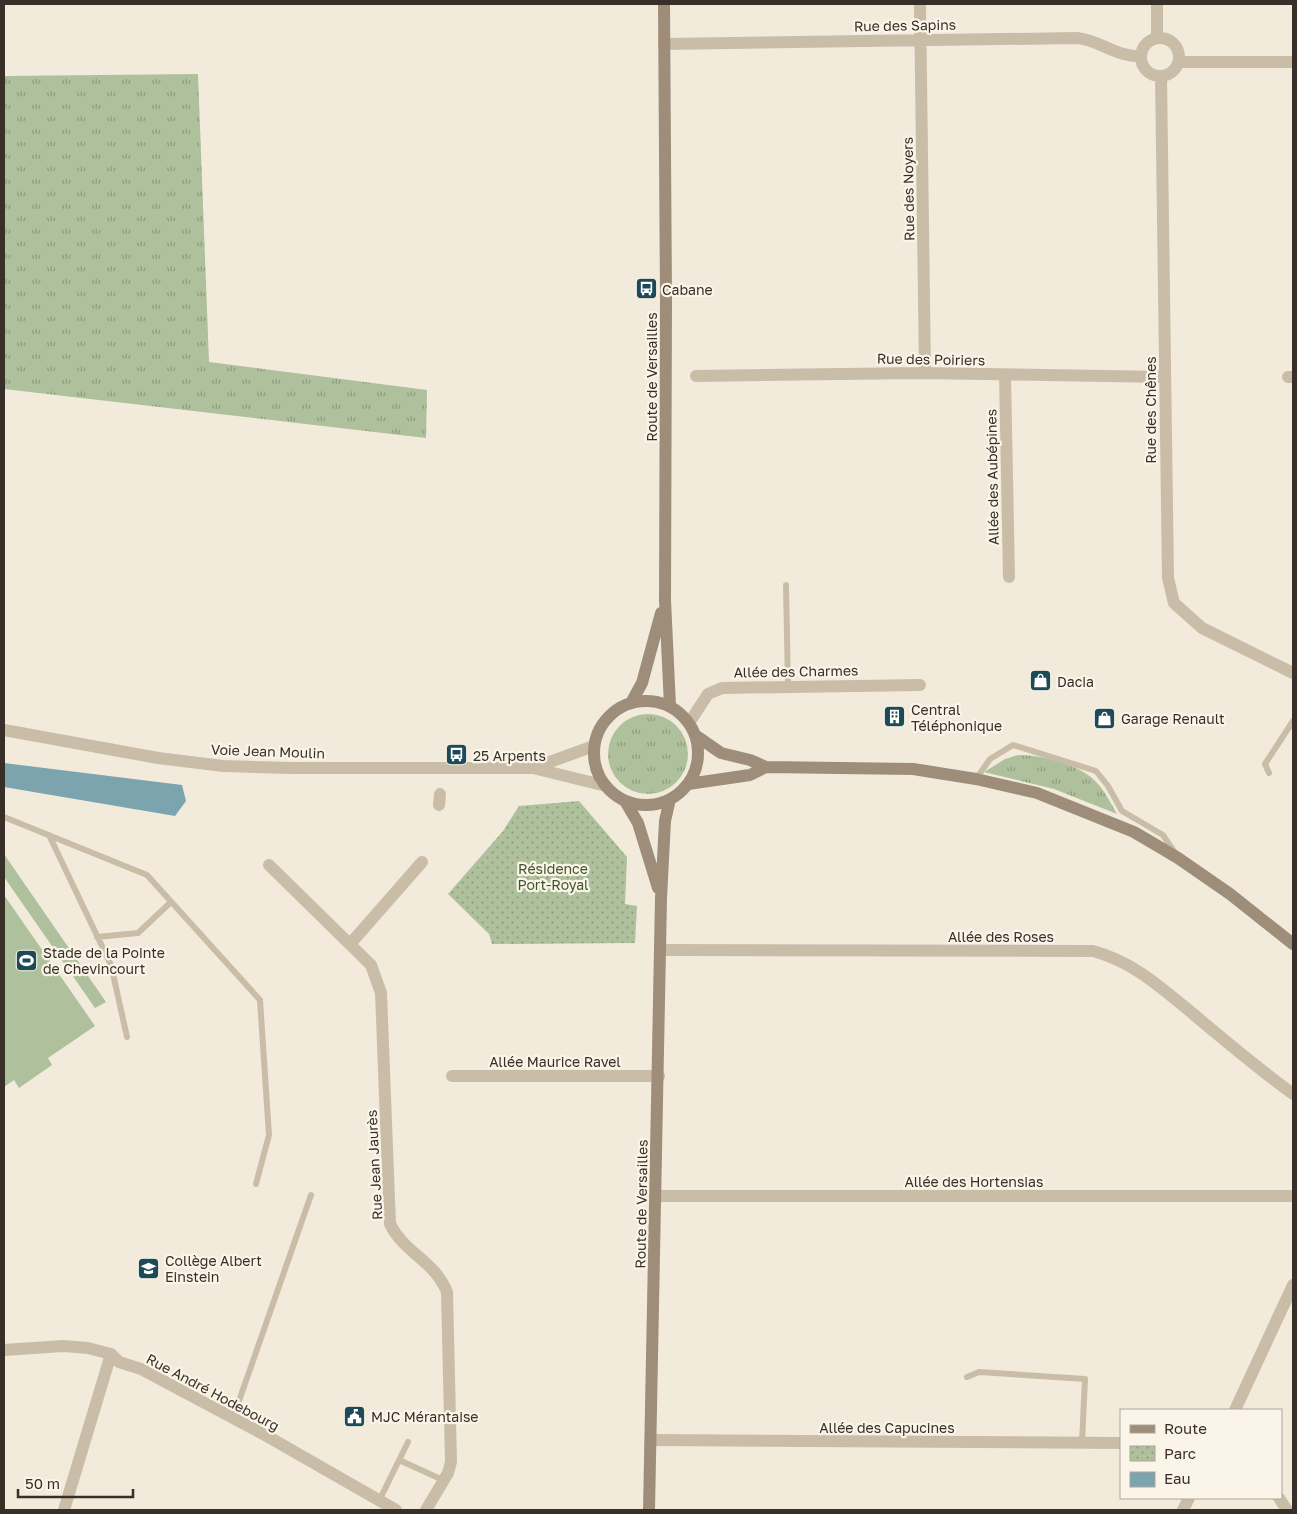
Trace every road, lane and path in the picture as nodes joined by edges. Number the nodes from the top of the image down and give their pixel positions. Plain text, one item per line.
1 (664, 4) edge
2 (920, 4) edge
3 (1157, 4) edge
4 (1157, 38) junction
5 (920, 40) junction
6 (664, 44) junction
7 (1141, 56) junction
8 (1179, 62) junction
9 (1293, 62) edge
10 (1162, 76) junction
11 (925, 373) junction
12 (1005, 375) junction
13 (696, 376) dead end
14 (1165, 377) junction
15 (1008, 577) dead end
16 (786, 585) dead end
17 (665, 600) junction
18 (1293, 673) edge
19 (920, 685) dead end
20 (788, 686) junction
21 (631, 703) junction
22 (670, 706) junction
23 (1293, 721) edge
24 (689, 723) junction
25 (4, 730) edge
26 (695, 735) junction
27 (594, 746) junction
28 (533, 768) junction
29 (766, 768) junction
30 (1269, 772) dead end
31 (976, 779) junction
32 (688, 784) junction
33 (606, 786) junction
34 (670, 799) junction
35 (625, 801) junction
36 (4, 817) edge
37 (48, 835) junction
38 (1178, 858) junction
39 (422, 862) dead end
40 (269, 865) dead end
41 (661, 898) junction
42 (171, 902) junction
43 (97, 937) junction
44 (351, 943) junction
45 (1293, 944) edge
46 (661, 950) junction
47 (128, 1037) dead end
48 (452, 1076) dead end
49 (659, 1076) junction
50 (1293, 1094) edge
51 (256, 1184) dead end
52 (311, 1195) dead end
53 (655, 1196) junction
54 (1293, 1196) edge
55 (1293, 1285) edge
56 (4, 1350) edge
57 (111, 1354) junction
58 (967, 1377) dead end
59 (1234, 1409) edge
60 (233, 1418) junction
61 (652, 1440) junction
62 (408, 1442) dead end
63 (1082, 1443) junction
64 (1120, 1443) edge
65 (400, 1460) junction
66 (443, 1480) junction
67 (1188, 1499) edge
68 (1280, 1499) edge
69 (379, 1501) junction
70 (64, 1510) edge
71 (396, 1510) edge
72 (426, 1510) edge
73 (649, 1510) edge
74 (1182, 1510) edge
75 (1287, 1510) edge

1 - 6 main road, Route de Versailles
2 - 5 street, Rue des Noyers
3 - 4 street
4 - 7 street
4 - 8 street
5 - 6 street, Rue des Sapins
5 - 7 street, Rue des Sapins
5 - 11 street, Rue des Noyers
6 - 17 main road, Route de Versailles
7 - 10 street
8 - 9 street
8 - 10 street
10 - 14 street, Rue des Chênes
11 - 12 street, Rue des Poiriers
11 - 13 street, Rue des Poiriers
12 - 14 street, Rue des Poiriers
12 - 15 street, Allée des Aubépines
14 - 18 street, Rue des Chênes
16 - 20 lane
17 - 21 main road, Route de Versailles
17 - 22 main road, Route de Versailles
19 - 20 street, Allée des Charmes
20 - 24 street, Allée des Charmes
21 - 22 main road
21 - 27 main road
22 - 24 main road
23 - 30 lane
24 - 26 main road
25 - 28 street, Voie Jean Moulin
26 - 29 main road
26 - 32 main road
27 - 28 street, Voie Jean Moulin
27 - 33 main road
28 - 33 street, Voie Jean Moulin
29 - 31 main road
29 - 32 main road
31 - 38 main road
31 - 38 lane
32 - 34 main road
33 - 35 main road
34 - 35 main road
34 - 41 main road, Route de Versailles
35 - 41 main road, Route de Versailles
36 - 37 lane
37 - 42 lane
37 - 43 lane
38 - 45 main road
39 - 44 street
40 - 44 street, Rue Jean Jaurès
41 - 46 main road, Route de Versailles
42 - 43 lane
42 - 51 lane
43 - 47 lane
44 - 66 street, Rue Jean Jaurès
46 - 49 main road, Route de Versailles
46 - 50 street, Allée des Roses
48 - 49 street, Allée Maurice Ravel
49 - 53 main road, Route de Versailles
52 - 60 lane
53 - 54 street, Allée des Hortensias
53 - 61 main road, Route de Versailles
55 - 59 street
56 - 57 street, Rue André Hodebourg
57 - 60 street, Rue André Hodebourg
57 - 70 street
58 - 63 lane
60 - 69 street, Rue André Hodebourg
61 - 63 street, Allée des Capucines
61 - 73 main road, Route de Versailles
62 - 65 lane
63 - 64 street, Allée des Capucines
65 - 66 lane
65 - 69 lane
66 - 72 street, Rue Jean Jaurès
67 - 74 street
68 - 75 street
69 - 71 street, Rue André Hodebourg

